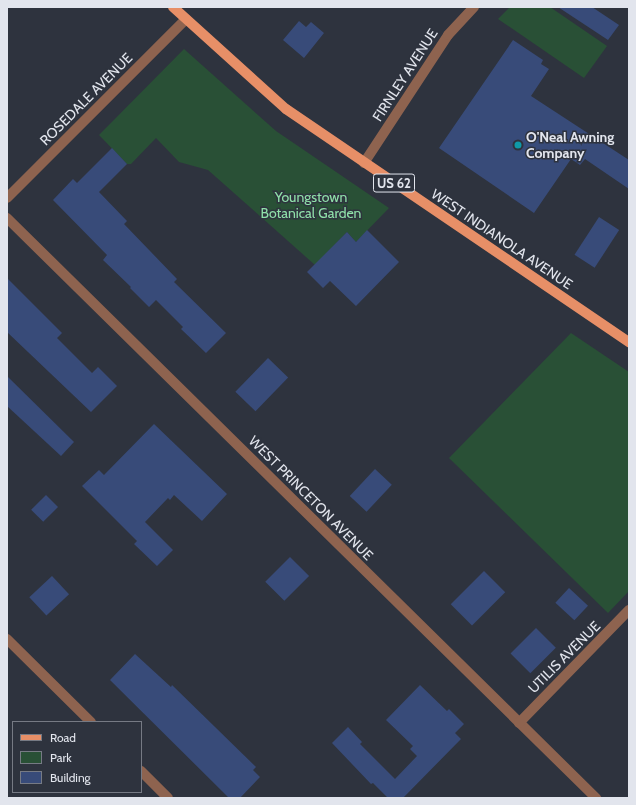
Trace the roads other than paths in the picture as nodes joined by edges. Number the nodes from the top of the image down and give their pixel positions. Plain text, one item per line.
1 (173, 7) edge
2 (474, 7) edge
3 (186, 19) junction
4 (364, 163) junction
5 (7, 198) edge
6 (7, 218) edge
7 (629, 342) edge
8 (629, 610) edge
9 (7, 639) edge
10 (90, 721) edge
11 (519, 723) junction
12 (142, 772) edge
13 (168, 798) edge
14 (596, 798) edge

1 - 3 main road, WEST INDIANOLA AVENUE / US 62
2 - 4 street, FIRNLEY AVENUE
3 - 4 main road, WEST INDIANOLA AVENUE / US 62
3 - 5 street, ROSEDALE AVENUE
4 - 7 main road, WEST INDIANOLA AVENUE / US 62
6 - 11 street, WEST PRINCETON AVENUE
8 - 11 street, UTILIS AVENUE
9 - 10 street
11 - 14 street, WEST PRINCETON AVENUE
12 - 13 street

